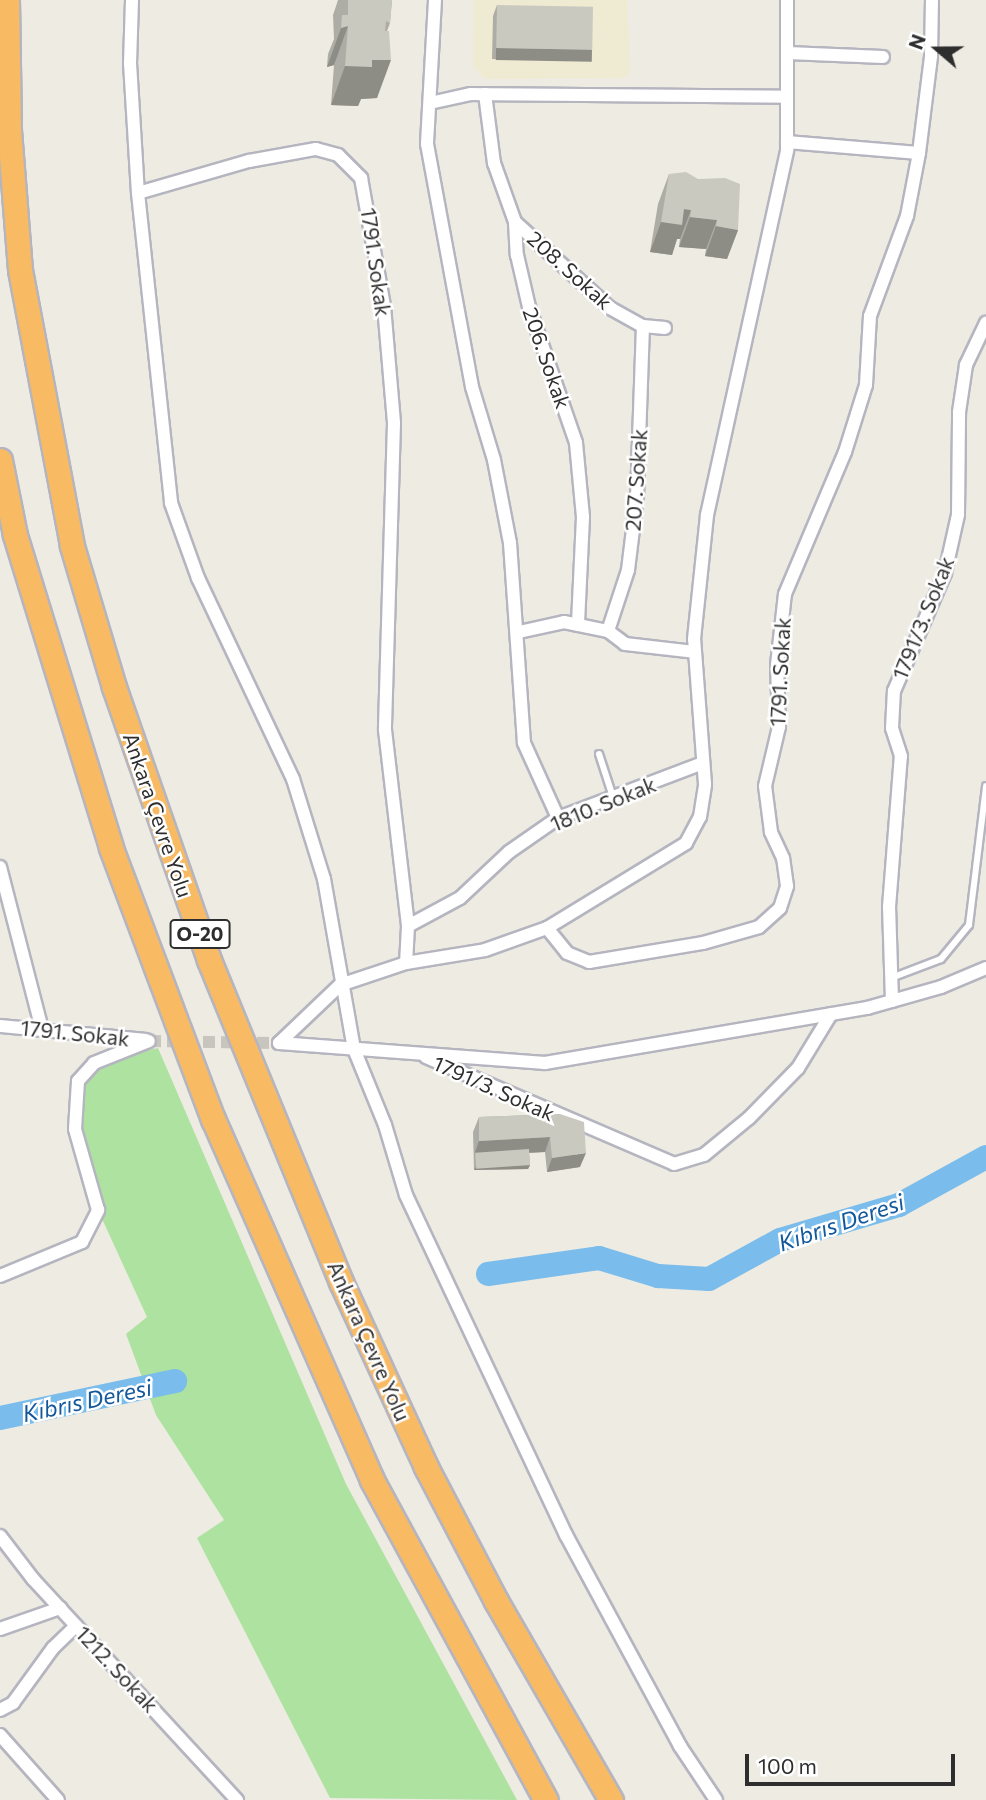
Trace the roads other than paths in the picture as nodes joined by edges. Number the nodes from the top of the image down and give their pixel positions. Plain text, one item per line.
1 (7, 0) edge
2 (132, 0) edge
3 (435, 0) edge
4 (787, 0) edge
5 (932, 0) edge
6 (788, 52) junction
7 (883, 57) dead end
8 (485, 94) junction
9 (787, 97) junction
10 (430, 103) junction
11 (787, 142) junction
12 (919, 153) junction
13 (138, 193) junction
14 (515, 222) junction
15 (986, 323) edge
16 (643, 326) junction
17 (665, 328) dead end
18 (0, 460) edge
19 (578, 625) junction
20 (608, 631) junction
21 (519, 632) junction
22 (695, 652) junction
23 (599, 754) dead end
24 (703, 763) junction
25 (986, 786) edge
26 (614, 799) junction
27 (558, 818) junction
28 (0, 867) edge
29 (408, 926) junction
30 (547, 928) junction
31 (406, 963) junction
32 (986, 968) edge
33 (891, 978) junction
34 (340, 985) junction
35 (892, 1001) junction
36 (831, 1014) junction
37 (0, 1026) edge
38 (42, 1029) junction
39 (354, 1049) junction
40 (419, 1054) junction
41 (0, 1276) edge
42 (0, 1536) edge
43 (60, 1608) junction
44 (76, 1626) junction
45 (0, 1629) edge
46 (0, 1710) edge
47 (0, 1735) edge
48 (58, 1800) edge
49 (237, 1800) edge
50 (546, 1800) edge
51 (611, 1800) edge
52 (716, 1800) edge

1 - 51 highway, Ankara Çevre Yolu / O-20
2 - 13 street
3 - 10 street
4 - 6 street
5 - 12 street, 1791. Sokak
6 - 7 street
6 - 9 street
8 - 9 street
8 - 10 street
8 - 14 street, 206. Sokak
9 - 11 street
10 - 21 street
11 - 12 street
11 - 22 street
12 - 30 street, 1791. Sokak
13 - 29 street, 1791. Sokak
13 - 34 street
14 - 16 street, 208. Sokak
14 - 19 street, 206. Sokak
15 - 33 street, 1791/3. Sokak
16 - 17 street, 208. Sokak
16 - 20 street, 207. Sokak
18 - 50 highway, O-20
19 - 20 street
19 - 21 street
20 - 22 street
21 - 27 street
22 - 24 street
23 - 26 lane
24 - 26 street, 1810. Sokak
24 - 30 street
25 - 33 lane
26 - 27 street, 1810. Sokak
27 - 29 street, 1810. Sokak
28 - 38 street
29 - 31 street, 1791. Sokak
30 - 31 street
31 - 34 street
32 - 35 street
33 - 35 street, 1791/3. Sokak
34 - 39 street
34 - 39 street
35 - 36 street
36 - 40 street
36 - 40 street, 1791/3. Sokak
37 - 38 street, 1791. Sokak
38 - 41 street, 1791. Sokak
39 - 40 street
39 - 52 street
42 - 43 street, 1212. Sokak
43 - 44 street, 1212. Sokak
43 - 45 street
44 - 46 street
44 - 49 street, 1212. Sokak
47 - 48 street

